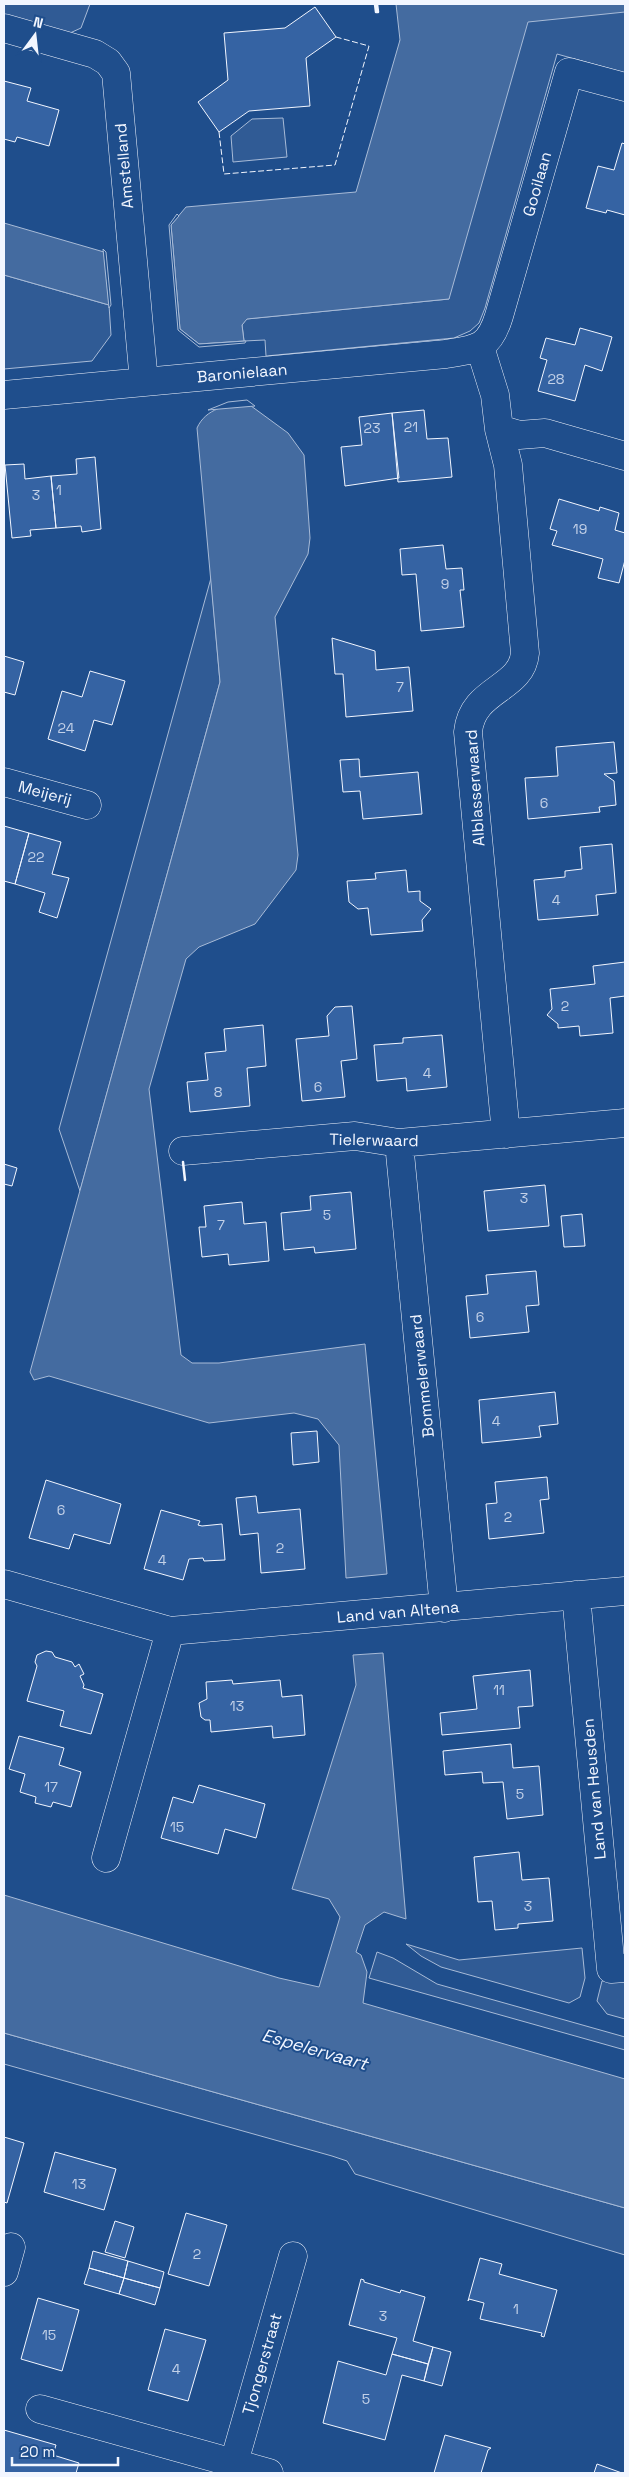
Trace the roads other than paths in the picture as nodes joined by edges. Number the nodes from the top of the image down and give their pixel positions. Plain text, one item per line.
1 (4, 28) edge
2 (625, 87) edge
3 (480, 347) junction
4 (144, 382) junction
5 (4, 395) edge
6 (498, 429) junction
7 (625, 456) edge
8 (4, 782) edge
9 (87, 805) dead end
10 (625, 1123) edge
11 (506, 1134) junction
12 (399, 1143) junction
13 (183, 1151) dead end
14 (4, 1584) edge
15 (625, 1591) edge
16 (576, 1595) junction
17 (444, 1608) junction
18 (170, 1631) junction
19 (106, 1858) dead end
20 (625, 1968) edge
21 (293, 2256) dead end
22 (40, 2409) dead end
23 (232, 2468) edge
24 (269, 2473) edge

1 - 4 street, Amstelland
2 - 3 street, Gooilaan
3 - 4 street, Baronielaan
3 - 6 street, Alblasserwaard
4 - 5 street, Baronielaan
6 - 7 street
6 - 11 street, Alblasserwaard
8 - 9 street, Meijerij
10 - 11 street, Tielerwaard
11 - 12 street, Tielerwaard
12 - 13 street, Tielerwaard
12 - 17 street, Bommelerwaard
14 - 18 street, Land van Altena
15 - 16 street, Land van Altena
16 - 17 street, Land van Altena
16 - 20 street, Land van Heusden
17 - 18 street, Land van Altena
18 - 19 street
21 - 23 street, Tjongerstraat
22 - 23 street
23 - 24 street

